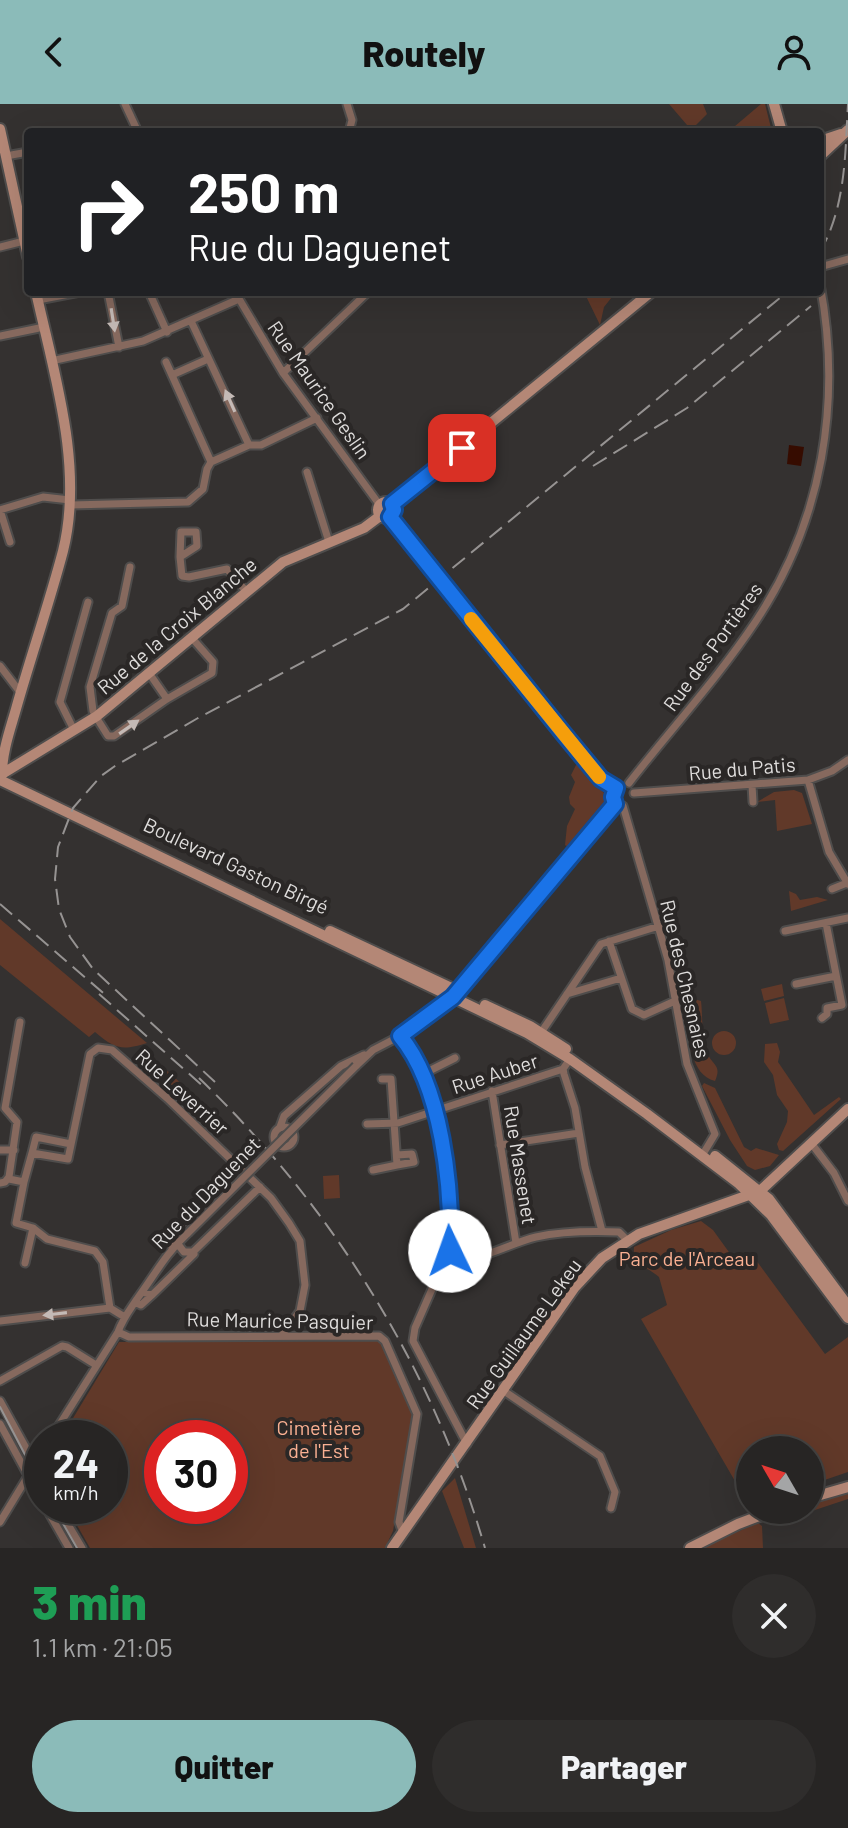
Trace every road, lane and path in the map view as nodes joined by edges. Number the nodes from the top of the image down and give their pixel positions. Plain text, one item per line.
1 (125, 104) edge
2 (347, 104) edge
3 (774, 104) edge
4 (777, 116) junction
5 (133, 128) edge
6 (350, 128) edge
7 (781, 128) edge
8 (788, 128) edge
9 (0, 129) edge
10 (847, 131) edge
11 (824, 140) edge
12 (824, 152) edge
13 (24, 153) edge
14 (6, 156) junction
15 (24, 239) edge
16 (0, 247) edge
17 (24, 248) edge
18 (848, 259) edge
19 (824, 266) edge
20 (37, 296) edge
21 (109, 296) edge
22 (151, 296) edge
23 (237, 296) edge
24 (364, 296) edge
25 (646, 296) edge
26 (822, 296) edge
27 (191, 321) junction
28 (44, 327) junction
29 (167, 332) junction
30 (0, 336) edge
31 (119, 347) junction
32 (208, 359) junction
33 (51, 361) junction
34 (166, 362) dead end
35 (283, 373) junction
36 (172, 375) junction
37 (317, 418) junction
38 (249, 445) junction
39 (211, 462) junction
40 (307, 472) dead end
41 (70, 502) junction
42 (0, 510) edge
43 (383, 512) junction
44 (10, 542) dead end
45 (329, 542) junction
46 (180, 557) dead end
47 (130, 567) dead end
48 (246, 591) junction
49 (88, 602) dead end
50 (191, 637) junction
51 (0, 666) edge
52 (149, 673) junction
53 (20, 692) junction
54 (167, 699) junction
55 (96, 716) junction
56 (74, 730) junction
57 (848, 760) edge
58 (1, 778) edge
59 (808, 780) junction
60 (629, 783) junction
61 (752, 785) junction
62 (616, 788) junction
63 (634, 793) junction
64 (753, 802) dead end
65 (619, 805) junction
66 (847, 883) edge
67 (832, 889) dead end
68 (848, 918) edge
69 (826, 923) junction
70 (659, 926) junction
71 (785, 931) dead end
72 (609, 941) junction
73 (836, 976) junction
74 (621, 978) junction
75 (423, 984) junction
76 (796, 984) dead end
77 (455, 994) junction
78 (567, 994) junction
79 (844, 999) edge
80 (675, 1001) junction
81 (432, 1011) junction
82 (822, 1018) dead end
83 (20, 1022) dead end
84 (400, 1036) junction
85 (539, 1036) junction
86 (373, 1050) junction
87 (455, 1058) dead end
88 (570, 1059) junction
89 (563, 1069) junction
90 (421, 1075) junction
91 (382, 1079) dead end
92 (492, 1091) junction
93 (436, 1109) junction
94 (848, 1109) edge
95 (395, 1123) junction
96 (367, 1124) dead end
97 (280, 1127) dead end
98 (579, 1133) junction
99 (811, 1143) junction
100 (71, 1144) junction
101 (500, 1145) junction
102 (0, 1150) edge
103 (14, 1150) junction
104 (705, 1152) junction
105 (32, 1153) junction
106 (397, 1155) junction
107 (235, 1163) junction
108 (397, 1165) junction
109 (373, 1170) dead end
110 (9, 1179) junction
111 (24, 1182) junction
112 (0, 1183) edge
113 (260, 1187) junction
114 (756, 1193) junction
115 (848, 1201) edge
116 (33, 1228) junction
117 (602, 1231) junction
118 (627, 1240) junction
119 (516, 1243) junction
120 (175, 1246) junction
121 (193, 1252) junction
122 (450, 1260) junction
123 (25, 1263) dead end
124 (142, 1292) junction
125 (152, 1295) junction
126 (135, 1302) junction
127 (848, 1306) edge
128 (110, 1308) junction
129 (123, 1316) junction
130 (848, 1318) edge
131 (0, 1321) edge
132 (118, 1332) junction
133 (282, 1335) junction
134 (96, 1365) junction
135 (0, 1381) edge
136 (504, 1391) junction
137 (0, 1401) edge
138 (62, 1420) edge
139 (0, 1424) edge
140 (466, 1446) junction
141 (24, 1453) edge
142 (24, 1458) edge
143 (24, 1483) edge
144 (848, 1487) edge
145 (824, 1494) edge
146 (611, 1508) dead end
147 (0, 1522) edge
148 (55, 1524) edge
149 (68, 1524) edge
150 (738, 1524) edge
151 (403, 1533) junction
152 (69, 1548) edge
153 (82, 1548) edge
154 (392, 1548) edge
155 (690, 1548) edge

1 - 5 street
2 - 6 street
3 - 4 street
4 - 7 street
4 - 8 street
9 - 14 street
10 - 11 street
10 - 12 street
13 - 14 street
14 - 15 street
16 - 17 street
18 - 19 street
20 - 28 street
21 -> 31 street
22 - 29 street
23 - 27 street
23 - 35 street, Rue Maurice Geslin
24 - 35 street
25 - 43 street
26 - 60 street, Rue des Portières
27 - 29 street
27 - 32 street
28 - 30 street
28 - 33 street
29 - 31 street
31 - 33 street
32 - 36 street
38 -> 32 street
33 - 41 street
34 - 36 street
35 - 37 street, Rue Maurice Geslin
36 - 39 street
37 - 38 street
37 - 43 street, Rue Maurice Geslin
38 - 39 street
39 - 41 street
40 - 45 street
41 - 42 street
41 - 53 street
42 - 44 street
43 - 45 street, Rue de la Croix Blanche
43 - 62 street, Rue Maurice Geslin
45 - 48 street, Rue de la Croix Blanche
46 - 48 street
47 - 55 street
48 - 50 street, Rue de la Croix Blanche
49 - 56 street
50 - 52 street, Rue de la Croix Blanche
50 - 54 street
51 - 53 street
52 - 54 street
52 - 55 street, Rue de la Croix Blanche
53 - 58 street
55 -> 54 street
55 - 56 street, Rue de la Croix Blanche
56 - 58 street, Rue de la Croix Blanche
57 - 59 street, Rue du Patis
58 - 75 street, Boulevard Gaston Birgé
58 - 77 street, Boulevard Gaston Birgé
59 - 61 street, Rue du Patis
59 - 66 street
60 - 62 street
60 - 63 street
61 - 63 street, Rue du Patis
61 - 64 street
62 - 65 street
63 - 65 street
65 - 70 street, Rue des Chesnaies
65 - 77 street, Rue du Daguenet
66 - 67 street
68 - 69 street
69 - 71 street
69 - 73 street
70 - 72 street
70 - 80 street, Rue des Chesnaies
72 - 74 street
72 - 78 street
73 - 76 street
73 - 79 street
74 - 78 street
74 - 80 street
75 - 77 street, Boulevard Gaston Birgé
75 - 81 street
77 - 81 street, Rue du Daguenet
77 - 85 street, Boulevard Gaston Birgé
78 - 85 street
79 - 82 street
80 - 104 street, Rue des Chesnaies
81 - 84 street, Rue du Daguenet
83 - 103 street
84 - 86 street, Rue du Daguenet
84 - 90 street
85 - 88 street, Boulevard Gaston Birgé
85 - 104 street, Boulevard Gaston Birgé
86 - 97 street
86 - 120 street, Rue du Daguenet, bridge
87 - 90 street
88 - 89 street
88 - 104 street, Boulevard Gaston Birgé
89 - 92 street, Rue Auber
89 - 98 street
90 - 93 street
91 - 95 street
92 - 93 street, Rue Auber
92 - 101 street, Rue Massenet
93 - 95 street, Rue Auber
93 - 122 street
94 - 99 street
95 - 96 street, Rue Auber
95 - 106 street
98 - 101 street
98 - 117 street
99 - 114 street
99 - 115 street
100 - 105 street
100 - 105 street
100 - 107 street, Rue Leverrier
101 - 119 street, Rue Massenet
102 - 103 street
103 - 110 street
104 - 114 street, Boulevard Gaston Birgé
105 - 111 street
106 - 108 street
106 - 108 street
107 - 113 street, Rue Leverrier
107 - 120 street
108 - 109 street
110 - 111 street
110 - 112 street
111 - 116 street
113 - 121 street
113 - 133 street, Rue Leverrier
114 - 118 street, Rue Guillaume Lekeu
114 - 127 street
114 - 130 street
116 - 123 street
116 - 128 street
117 - 118 street
117 - 119 street
118 - 136 street, Rue Guillaume Lekeu
119 - 122 street
120 - 121 street
120 - 124 street, Rue du Daguenet
121 - 125 street
122 - 140 street
124 - 125 street
124 - 126 street, Rue du Daguenet
125 - 126 street
126 - 129 street, Rue du Daguenet
128 - 129 street
128 -> 131 street
129 - 132 street, Rue du Daguenet
132 - 133 street, Rue Maurice Pasquier
132 - 134 street, Rue du Daguenet
133 - 151 street, Rue Maurice Pasquier
134 - 135 street
134 - 138 street, Rue du Daguenet
136 - 140 street, Rue Guillaume Lekeu
136 - 146 street
137 - 141 street
139 - 142 street
140 - 151 street, Rue Guillaume Lekeu
143 - 147 street
144 - 145 street
148 - 152 street
149 - 153 street
150 - 155 street
151 - 154 street, Rue Guillaume Lekeu

